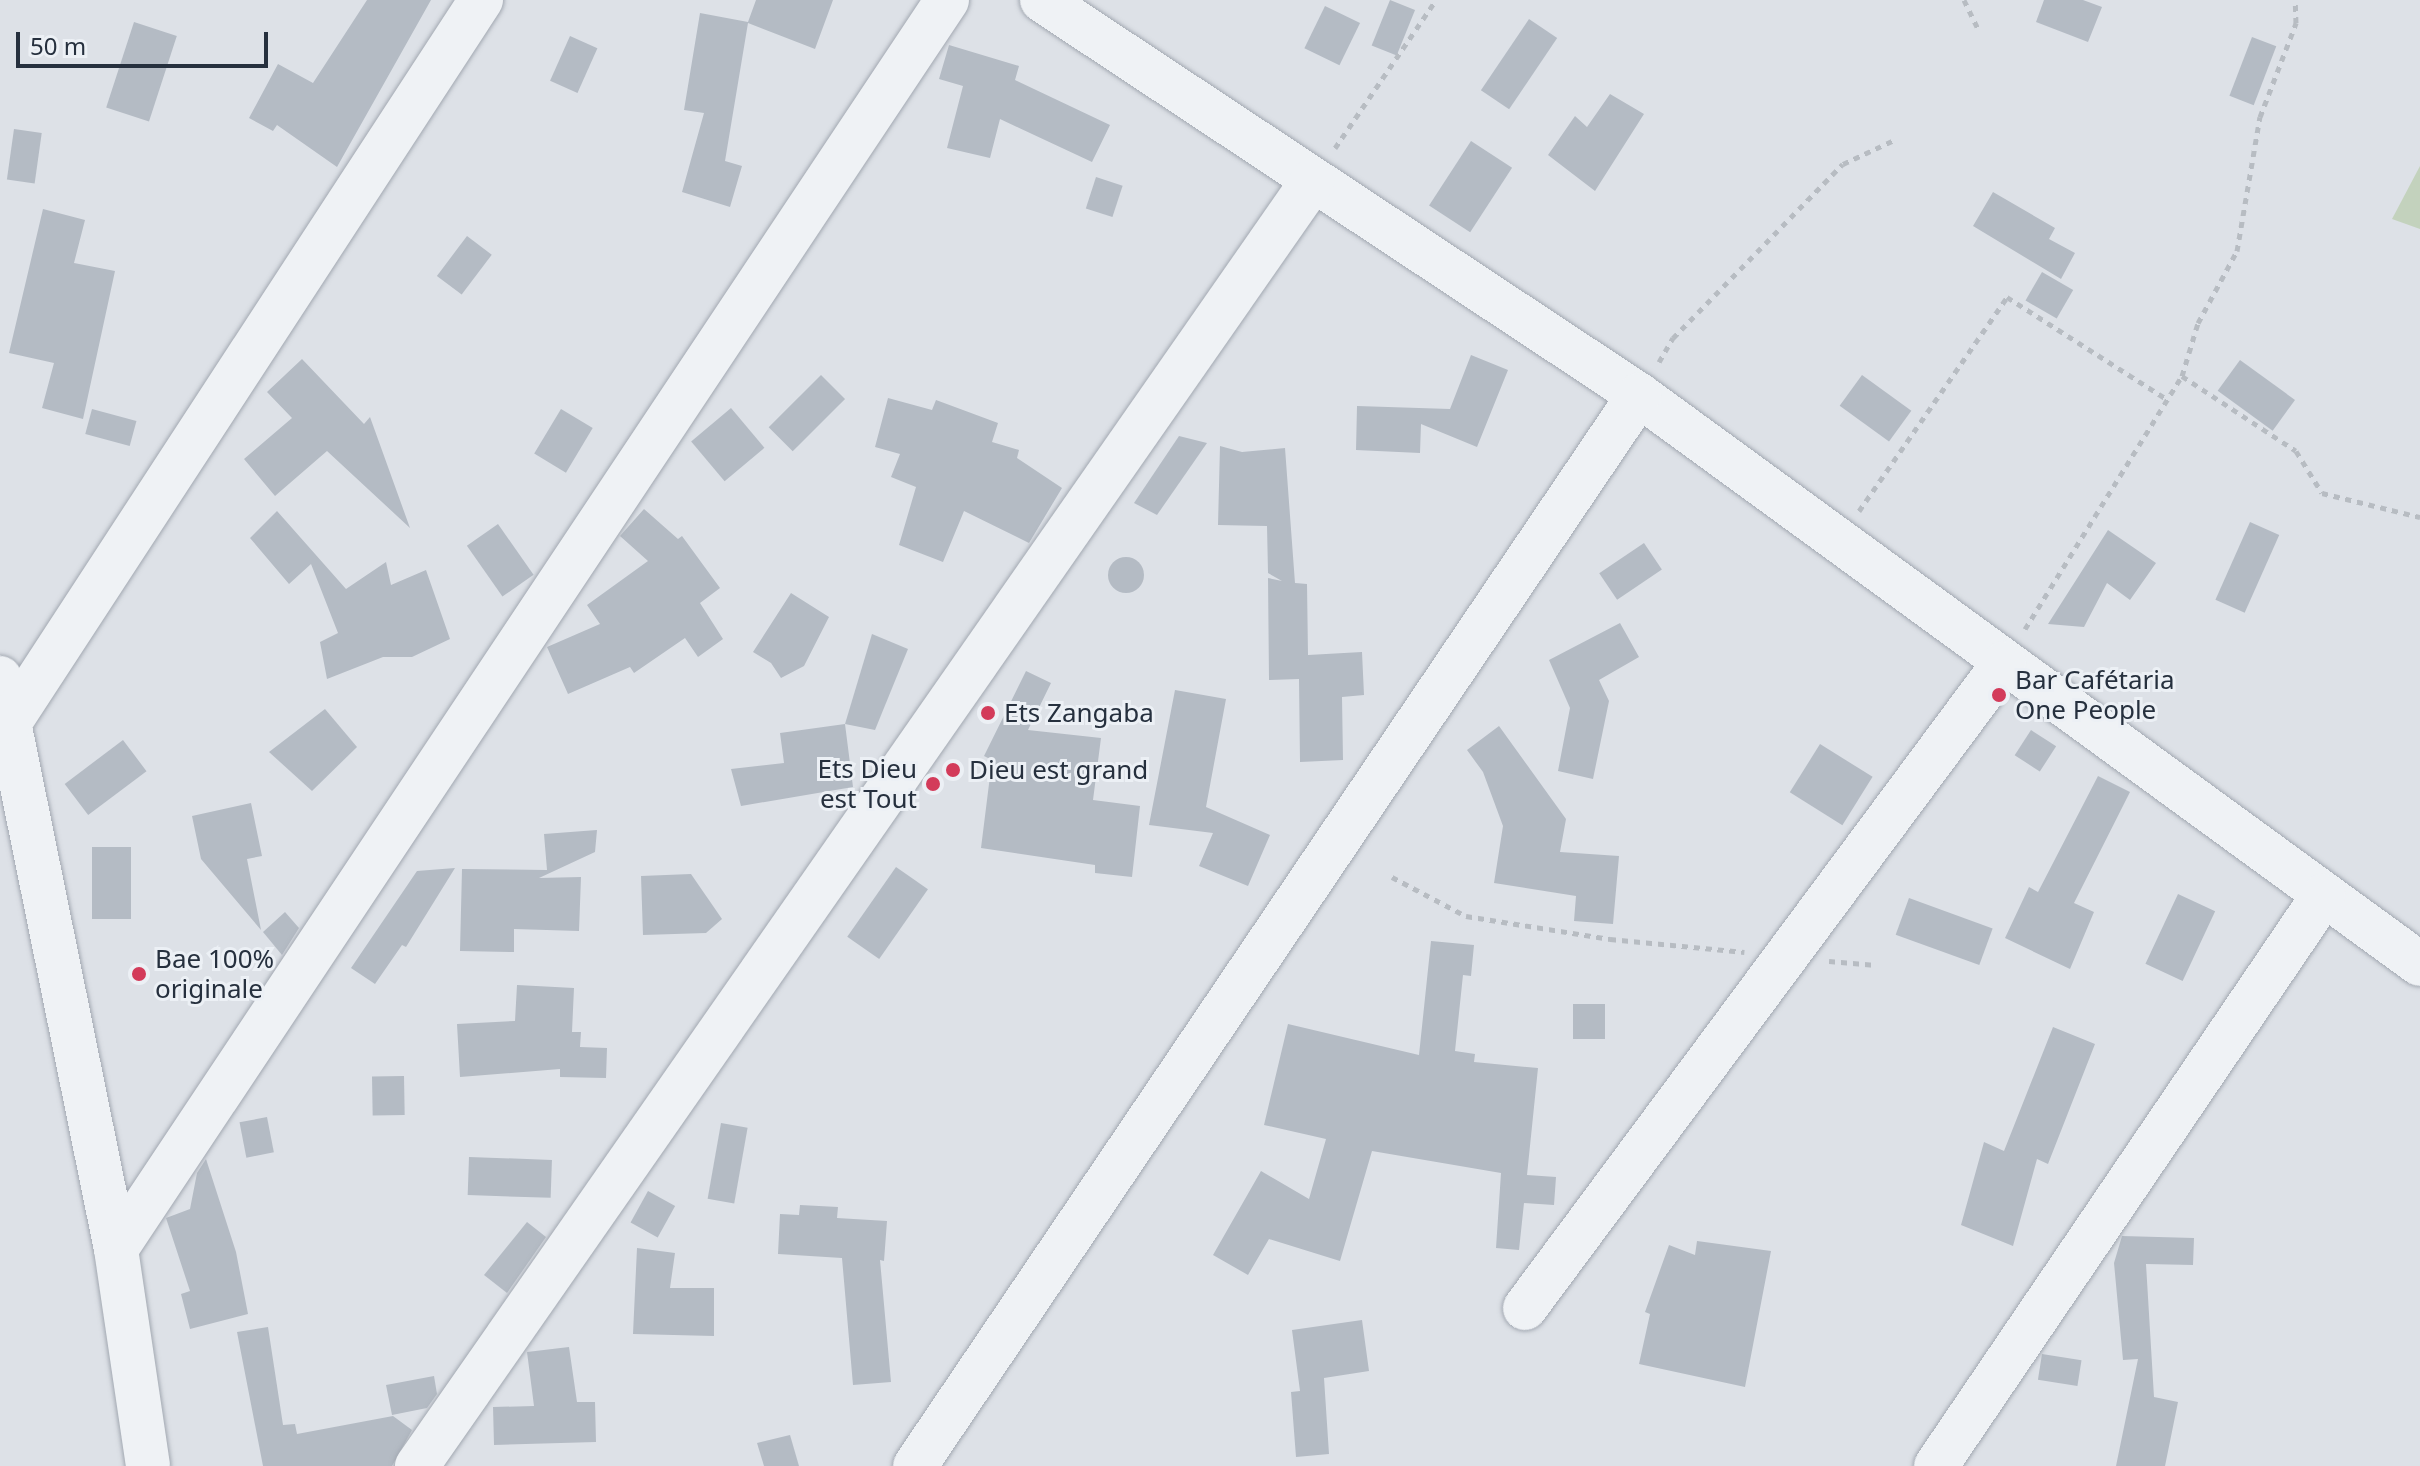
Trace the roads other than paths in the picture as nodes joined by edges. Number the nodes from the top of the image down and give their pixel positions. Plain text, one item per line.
1 (481, 0) edge
2 (947, 0) edge
3 (1042, 0) edge
4 (1313, 180) junction
5 (1639, 395) junction
6 (2004, 663) junction
7 (0, 678) edge
8 (10, 722) junction
9 (2323, 896) junction
10 (2420, 964) edge
11 (116, 1249) junction
12 (1525, 1308) dead end
13 (148, 1466) edge
14 (417, 1466) edge
15 (915, 1466) edge
16 (1936, 1466) edge

1 - 8 street
2 - 11 street
3 - 4 street
4 - 5 street
4 - 14 street
5 - 6 street
5 - 15 street
6 - 9 street
6 - 12 street
7 - 8 street
8 - 11 street
9 - 10 street
9 - 16 street
11 - 13 street

